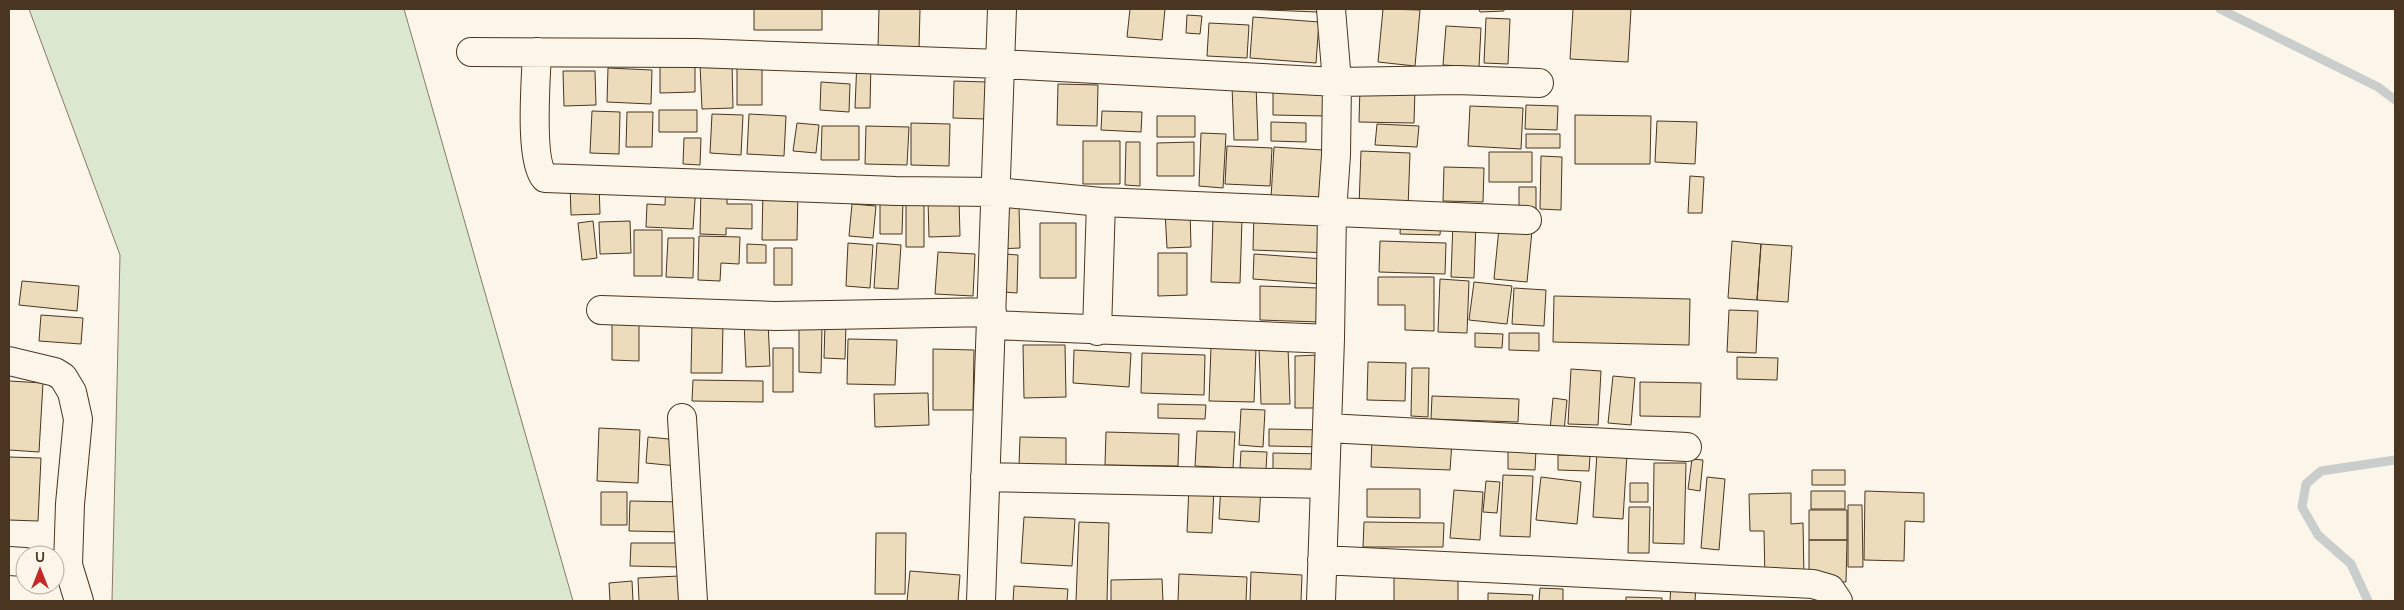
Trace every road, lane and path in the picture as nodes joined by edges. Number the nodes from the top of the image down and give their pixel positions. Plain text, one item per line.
1 (1002, 9) edge
2 (1330, 9) edge
3 (471, 52) dead end
4 (537, 52) junction
5 (1000, 64) junction
6 (1337, 82) junction
7 (1539, 83) dead end
8 (996, 192) junction
9 (1101, 202) junction
10 (1332, 212) junction
11 (1527, 220) dead end
12 (601, 310) dead end
13 (992, 319) junction
14 (1097, 331) junction
15 (1330, 339) junction
16 (9, 360) edge
17 (682, 418) dead end
18 (1326, 428) junction
19 (1687, 447) dead end
20 (985, 477) junction
21 (1325, 484) junction
22 (65, 545) edge
23 (1322, 560) junction
24 (65, 571) edge
25 (79, 601) edge
26 (693, 601) edge
27 (980, 601) edge
28 (1321, 601) edge
29 (1838, 601) edge

1 - 5 street
2 - 6 street
3 - 4 street
4 - 5 street
4 - 8 street
5 - 6 street
5 - 8 street
6 - 7 street
6 - 10 street
8 - 9 street
8 - 13 street
9 - 10 street
9 - 14 street
10 - 11 street
10 - 15 street
12 - 13 street
13 - 14 street
13 - 20 street
14 - 15 street
15 - 18 street
16 - 22 street
17 - 26 street
18 - 19 street
18 - 21 street
20 - 21 street
20 - 27 street
21 - 23 street
23 - 28 street
23 - 29 street
24 - 25 street

